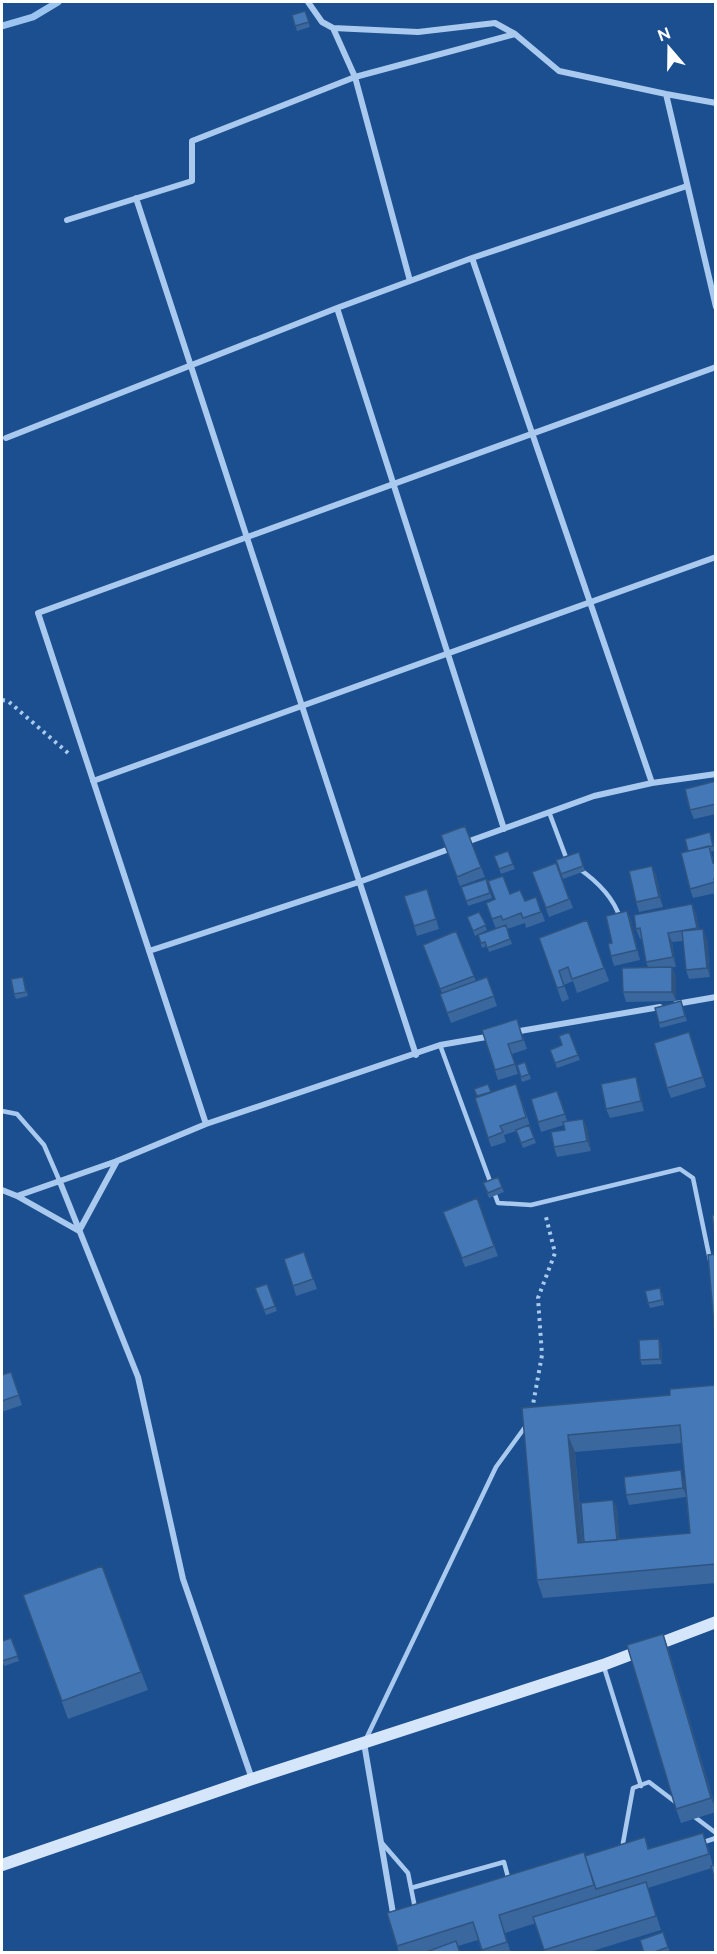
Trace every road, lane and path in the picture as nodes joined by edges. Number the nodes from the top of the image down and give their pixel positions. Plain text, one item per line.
1 (308, 2) edge
2 (333, 28) junction
3 (515, 34) junction
4 (355, 76) junction
5 (666, 94) junction
6 (716, 103) edge
7 (687, 186) junction
8 (136, 198) junction
9 (67, 220) dead end
10 (472, 258) junction
11 (410, 281) junction
12 (716, 307) edge
13 (337, 309) junction
14 (191, 366) junction
15 (716, 367) edge
16 (532, 434) junction
17 (6, 438) dead end
18 (393, 484) junction
19 (247, 537) junction
20 (716, 556) edge
21 (590, 602) junction
22 (447, 653) junction
23 (2, 700) edge
24 (302, 706) junction
25 (84, 755) junction
26 (716, 774) edge
27 (93, 781) junction
28 (652, 783) junction
29 (549, 812) junction
30 (504, 829) junction
31 (359, 882) junction
32 (623, 925) edge
33 (149, 951) junction
34 (716, 997) edge
35 (649, 998) edge
36 (653, 1008) junction
37 (507, 1034) edge
38 (496, 1036) edge
39 (440, 1045) junction
40 (416, 1055) junction
41 (2, 1111) edge
42 (206, 1124) junction
43 (117, 1161) junction
44 (60, 1182) junction
45 (2, 1190) edge
46 (17, 1196) junction
47 (542, 1202) junction
48 (80, 1231) junction
49 (711, 1268) edge
50 (530, 1419) joint
51 (716, 1622) edge
52 (603, 1665) junction
53 (364, 1743) junction
54 (252, 1779) junction
55 (640, 1786) junction
56 (716, 1833) edge
57 (716, 1839) edge
58 (380, 1841) junction
59 (694, 1845) edge
60 (626, 1854) edge
61 (2, 1865) edge
62 (411, 1888) junction
63 (511, 1889) edge
64 (415, 1910) edge
65 (396, 1930) edge

1 - 2 street
2 - 3 street
2 - 4 street
3 - 4 street
3 - 5 street
4 - 8 street
4 - 11 street
5 - 6 street
5 - 7 street
7 - 10 street
7 - 12 street
8 - 9 street
8 - 14 street
10 - 11 street
10 - 16 street
11 - 13 street
13 - 14 street
13 - 18 street
14 - 17 street
14 - 19 street
15 - 16 street
16 - 18 street
16 - 21 street
18 - 19 street
18 - 22 street
19 - 24 street
19 - 25 street
20 - 21 street
21 - 22 street
21 - 28 street
22 - 24 street
22 - 30 street
23 - 25 path
24 - 27 street
24 - 31 street
25 - 27 street
26 - 28 street
27 - 33 street
28 - 29 street
29 - 30 street
29 - 32 lane
30 - 31 street
31 - 33 street
31 - 40 street
33 - 42 street
34 - 36 street
35 - 36 lane
36 - 37 street
38 - 39 street
39 - 40 street
39 - 47 lane
40 - 42 street
41 - 44 lane
42 - 43 street
43 - 44 street
43 - 48 street
44 - 46 street
44 - 48 street
45 - 46 street
46 - 48 street
47 - 49 lane
47 - 50 path
48 - 54 street
50 - 53 lane
51 - 52 main road
52 - 53 main road
52 - 55 lane
53 - 54 main road
53 - 58 street
54 - 61 main road
55 - 56 lane
55 - 60 lane
57 - 59 lane
58 - 62 lane
58 - 65 street
62 - 63 lane
62 - 64 lane

